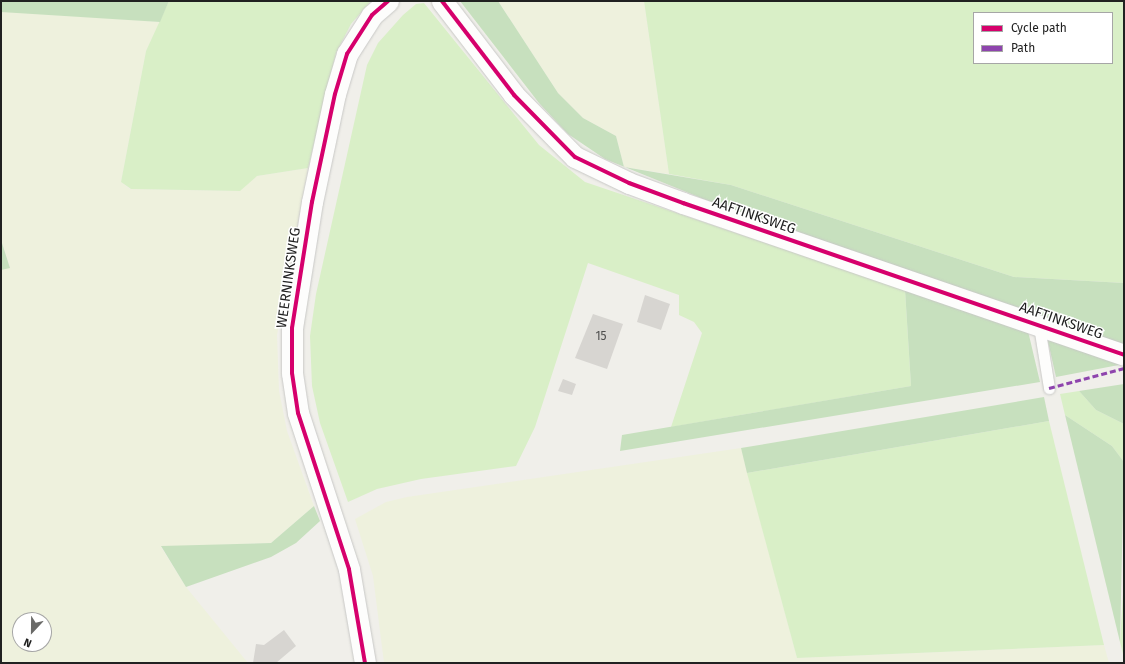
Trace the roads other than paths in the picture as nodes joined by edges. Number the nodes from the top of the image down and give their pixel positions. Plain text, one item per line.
1 (388, 1) edge
2 (442, 1) edge
3 (1039, 326) junction
4 (1124, 355) edge
5 (1049, 388) dead end
6 (365, 663) edge

1 - 6 street, WEERNINKSWEG
2 - 3 street, AAFTINKSWEG
3 - 4 street, AAFTINKSWEG
3 - 5 lane, AAFTINKSWEG

